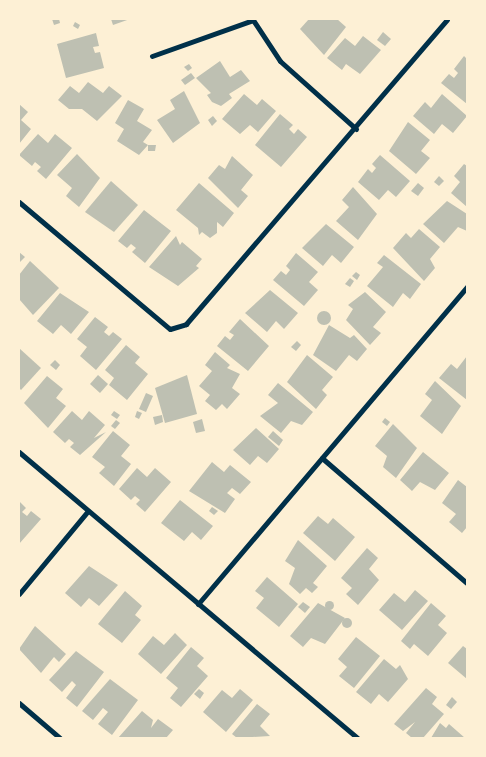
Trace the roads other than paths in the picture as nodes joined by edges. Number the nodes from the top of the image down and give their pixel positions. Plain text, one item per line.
1 (447, 19) edge
2 (152, 56) dead end
3 (356, 129) junction
4 (19, 202) edge
5 (467, 287) edge
6 (19, 452) edge
7 (322, 458) junction
8 (88, 511) junction
9 (467, 583) edge
10 (19, 594) edge
11 (198, 604) junction
12 (19, 703) edge
13 (60, 738) edge
14 (357, 738) edge

1 - 3 street
2 - 3 street
3 - 4 street
5 - 7 street
6 - 8 street
7 - 9 street
7 - 11 street
8 - 10 street
8 - 11 street
11 - 14 street
12 - 13 street

